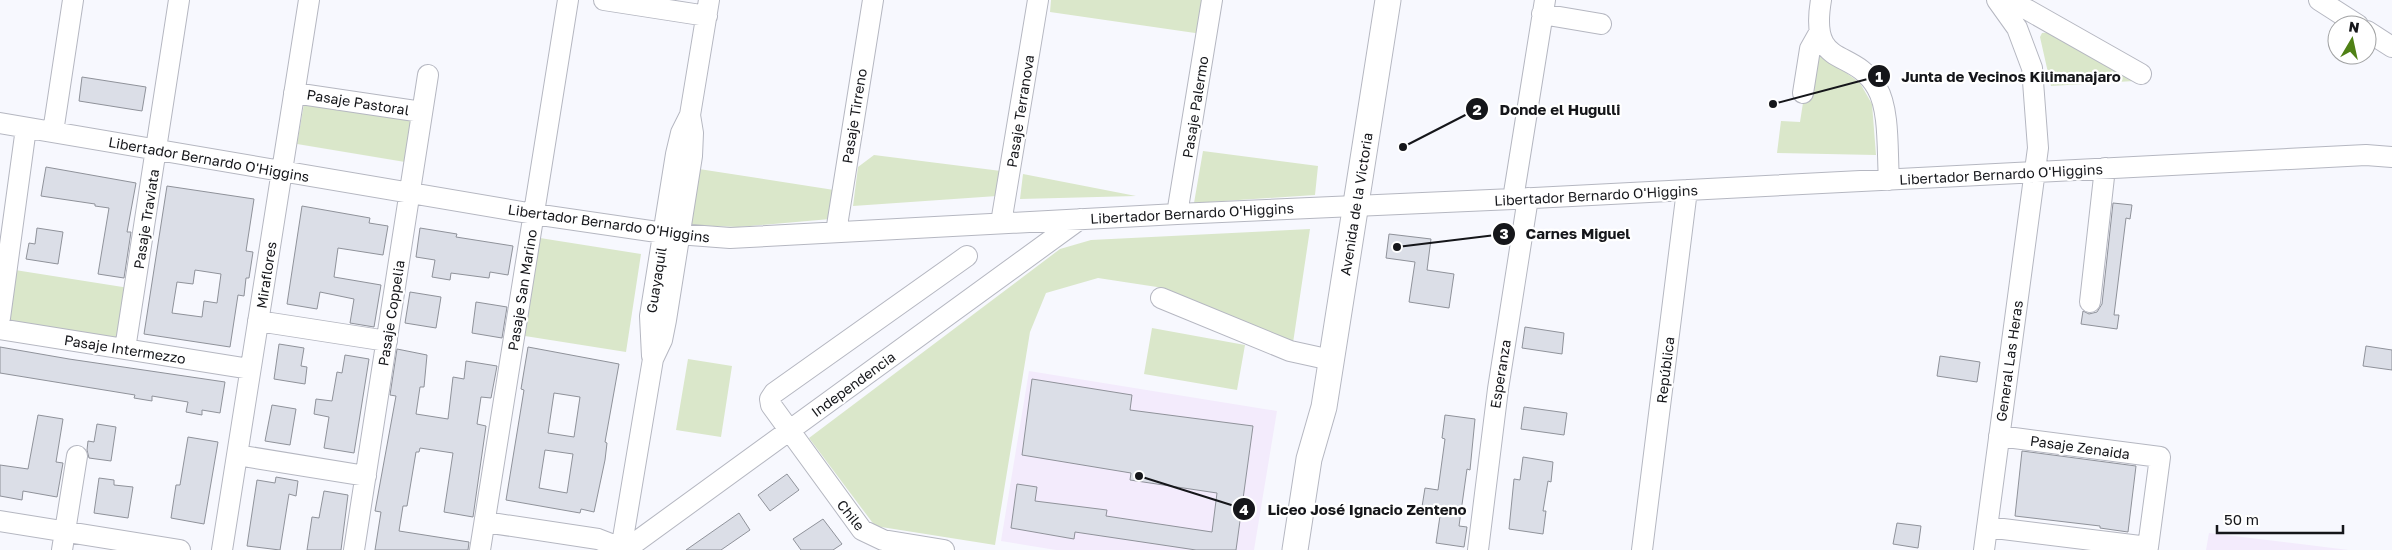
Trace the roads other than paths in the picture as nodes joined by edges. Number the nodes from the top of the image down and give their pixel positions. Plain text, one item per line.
1 (73, 0) edge
2 (179, 0) edge
3 (309, 0) edge
4 (568, 0) edge
5 (604, 0) edge
6 (872, 0) edge
7 (1038, 0) edge
8 (1212, 0) edge
9 (1388, 0) edge
10 (1821, 0) edge
11 (1997, 0) edge
12 (2004, 0) edge
13 (2319, 0) edge
14 (1544, 7) edge
15 (708, 8) edge
16 (2342, 15) edge
17 (1601, 24) dead end
18 (1819, 33) junction
19 (2377, 37) edge
20 (2392, 47) edge
21 (2141, 74) dead end
22 (428, 76) dead end
23 (294, 93) junction
24 (1803, 93) dead end
25 (422, 112) junction
26 (0, 123) edge
27 (26, 128) junction
28 (53, 132) junction
29 (157, 150) junction
30 (2392, 157) edge
31 (2105, 168) junction
32 (282, 172) junction
33 (2034, 172) junction
34 (1889, 180) junction
35 (1687, 190) junction
36 (410, 193) junction
37 (1520, 199) junction
38 (1356, 206) junction
39 (534, 214) junction
40 (1177, 214) junction
41 (1080, 219) junction
42 (1001, 223) junction
43 (836, 232) junction
44 (671, 234) junction
45 (967, 256) dead end
46 (1161, 298) dead end
47 (2090, 302) dead end
48 (0, 318) edge
49 (258, 321) junction
50 (0, 329) edge
51 (387, 341) junction
52 (125, 349) junction
53 (1331, 360) junction
54 (250, 369) junction
55 (1324, 407) junction
56 (789, 431) junction
57 (1999, 436) junction
58 (237, 455) junction
59 (77, 456) dead end
60 (366, 476) junction
61 (0, 522) edge
62 (485, 522) junction
63 (1987, 527) junction
64 (64, 541) edge
65 (876, 545) edge
66 (180, 550) edge
67 (222, 550) edge
68 (354, 550) edge
69 (480, 550) edge
70 (619, 550) edge
71 (625, 550) edge
72 (944, 550) edge
73 (1295, 550) edge
74 (1310, 550) edge
75 (1478, 550) edge
76 (1642, 550) edge
77 (1984, 550) edge

1 - 28 street
2 - 29 street, Pasaje Traviata
3 - 23 street, Miraflores
4 - 39 street, Pasaje San Marino
5 - 15 street
6 - 43 street, Pasaje Tirreno
7 - 42 street, Pasaje Terranova
8 - 40 street, Pasaje Palermo
9 - 38 main road, Avenida de la Victoria
10 - 18 street
11 - 33 street, General Las Heras
12 - 21 street
13 - 16 street
14 - 17 street
14 - 37 street, Esperanza
15 - 44 street, Guayaquil
18 - 24 street
18 - 34 street
19 - 20 street
22 - 25 street, Pasaje Coppelia
23 - 25 street, Pasaje Pastoral
23 - 32 street, Miraflores
25 - 36 street, Pasaje Coppelia
26 - 27 street, Libertador Bernardo O'Higgins
27 - 28 street, Libertador Bernardo O'Higgins
27 - 48 street
28 - 29 street, Libertador Bernardo O'Higgins
29 - 32 street, Libertador Bernardo O'Higgins
29 - 52 street, Pasaje Traviata
30 - 31 street, Libertador Bernardo O'Higgins
31 - 33 street, Libertador Bernardo O'Higgins
31 - 47 street
32 - 36 street, Libertador Bernardo O'Higgins
32 - 49 street, Miraflores
33 - 34 street, Libertador Bernardo O'Higgins
33 - 57 street, General Las Heras
34 - 35 street, Libertador Bernardo O'Higgins
35 - 37 street, Libertador Bernardo O'Higgins
35 - 76 street, República
36 - 39 street, Libertador Bernardo O'Higgins
36 - 51 street, Pasaje Coppelia
37 - 38 street, Libertador Bernardo O'Higgins
37 - 75 street, Esperanza
38 - 40 street, Libertador Bernardo O'Higgins
38 - 53 main road, Avenida de la Victoria
39 - 44 street, Libertador Bernardo O'Higgins
39 - 62 street, Pasaje San Marino
40 - 41 street, Libertador Bernardo O'Higgins
41 - 42 street, Libertador Bernardo O'Higgins
41 - 56 street, Independencia
42 - 43 street, Libertador Bernardo O'Higgins
43 - 44 street, Libertador Bernardo O'Higgins
44 - 70 street, Guayaquil
45 - 56 street, Chile
46 - 53 street
49 - 51 street
49 - 54 street, Miraflores
50 - 52 street, Pasaje Intermezzo
51 - 60 street, Pasaje Coppelia
52 - 54 street, Pasaje Intermezzo
53 - 55 main road, Avenida de la Victoria
54 - 58 street, Miraflores
55 - 73 main road, Avenida de la Victoria
55 - 74 main road, Avenida de la Victoria
56 - 65 street, Chile
56 - 71 street, Independencia
57 - 63 street, General Las Heras
57 - 63 street, Pasaje Zenaida
58 - 60 street
58 - 67 street, Miraflores
59 - 64 street
60 - 68 street, Pasaje Coppelia
61 - 64 street
62 - 69 street, Pasaje San Marino
62 - 70 street
63 - 77 street, General Las Heras
64 - 66 street
65 - 72 street, Chile

